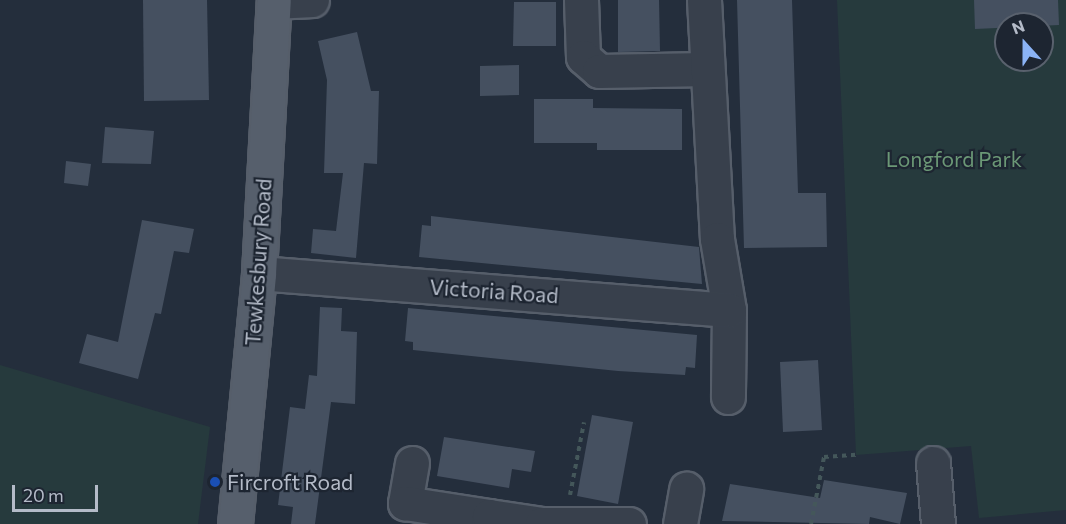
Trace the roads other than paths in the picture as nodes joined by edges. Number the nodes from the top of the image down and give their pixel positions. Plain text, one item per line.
1 (312, 0) edge
2 (581, 0) edge
3 (704, 0) edge
4 (274, 1) edge
5 (707, 69) junction
6 (260, 273) junction
7 (729, 310) junction
8 (728, 397) dead end
9 (412, 463) dead end
10 (933, 463) dead end
11 (686, 489) dead end
12 (403, 514) edge
13 (488, 520) edge
14 (565, 523) edge
15 (235, 524) edge
16 (542, 524) edge
17 (629, 524) edge
18 (680, 524) edge
19 (938, 524) edge

1 - 4 street
2 - 5 street
3 - 5 street
4 - 6 main road, Tewkesbury Road
5 - 7 street
6 - 7 street, Victoria Road
6 - 15 main road, Tewkesbury Road
7 - 8 street
9 - 12 street
10 - 19 street
11 - 18 street
12 - 13 street
13 - 16 street
14 - 16 street
14 - 17 street

